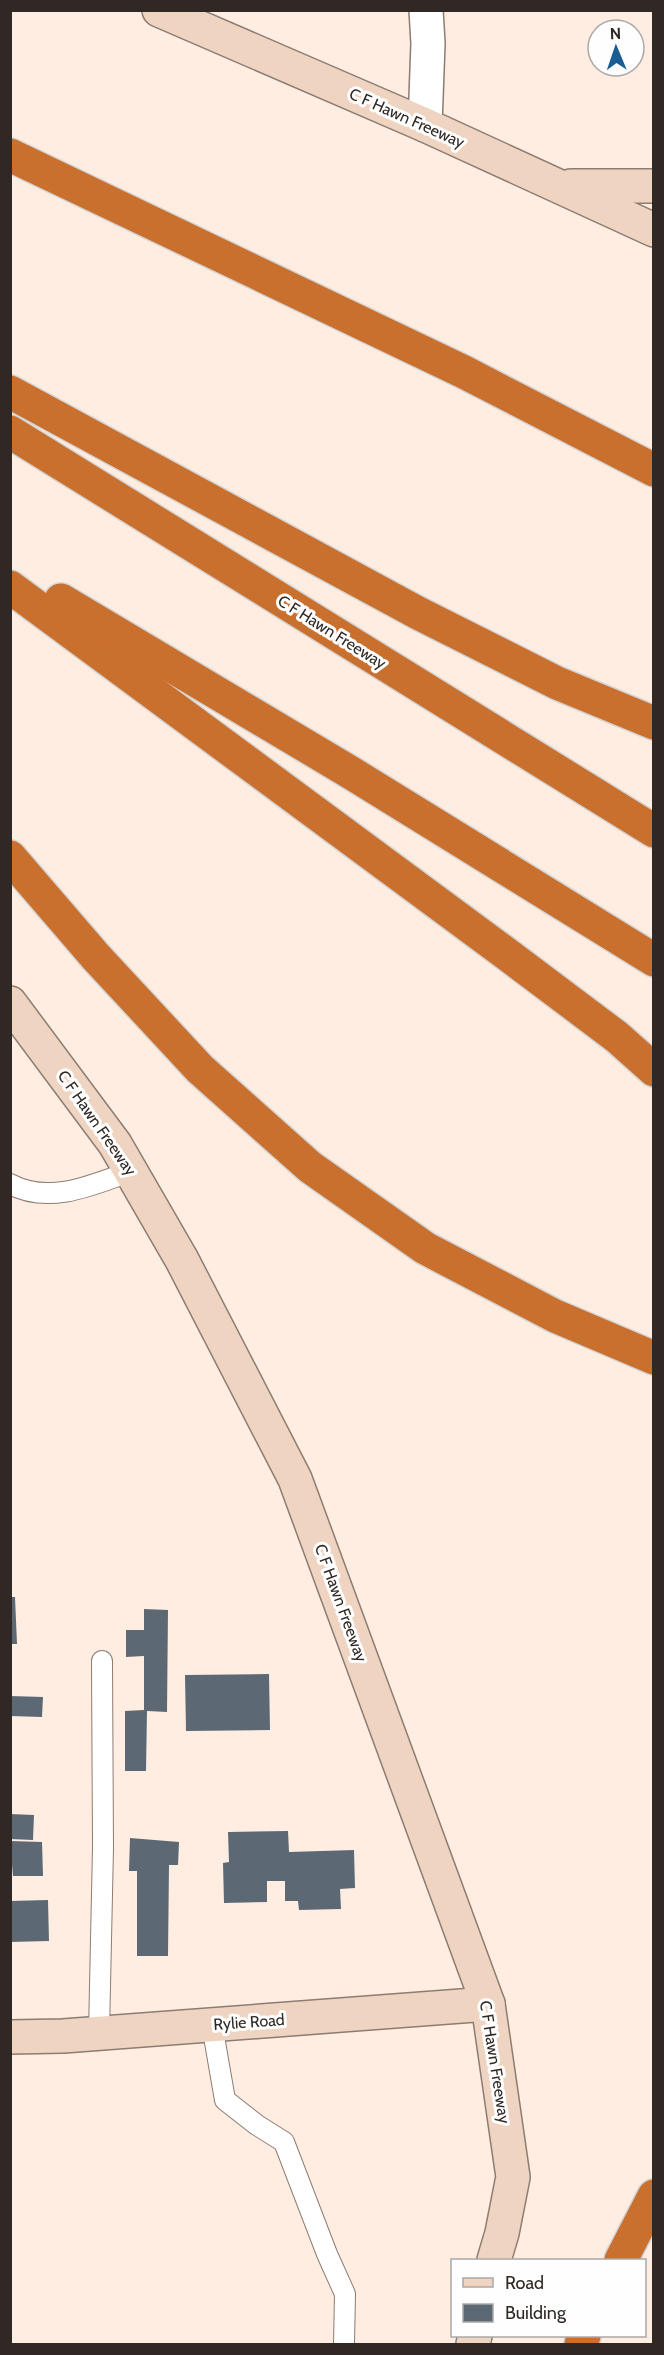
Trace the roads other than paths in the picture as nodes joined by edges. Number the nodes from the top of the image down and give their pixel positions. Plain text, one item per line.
1 (159, 10) edge
2 (426, 10) edge
3 (425, 125) junction
4 (10, 155) edge
5 (562, 186) junction
6 (654, 186) edge
7 (654, 230) edge
8 (10, 392) edge
9 (10, 432) edge
10 (654, 470) edge
11 (10, 570) edge
12 (10, 587) edge
13 (654, 723) edge
14 (654, 831) edge
15 (10, 857) edge
16 (654, 960) edge
17 (10, 1003) edge
18 (654, 1070) edge
19 (131, 1171) junction
20 (10, 1184) edge
21 (654, 1358) edge
22 (102, 1661) dead end
23 (488, 2004) junction
24 (212, 2025) junction
25 (99, 2032) junction
26 (10, 2037) edge
27 (654, 2196) edge
28 (494, 2259) edge
29 (622, 2259) edge
30 (344, 2344) edge

1 - 3 main road, C F Hawn Freeway
2 - 3 street
3 - 5 main road, C F Hawn Freeway
4 - 10 highway
5 - 6 main road
5 - 7 main road, C F Hawn Freeway
8 - 13 highway
9 - 14 highway, C F Hawn Freeway
11 - 16 highway
12 - 18 highway
15 - 21 highway
17 - 19 main road, C F Hawn Freeway
19 - 20 lane
19 - 23 main road, C F Hawn Freeway
22 - 25 lane
23 - 24 main road, Rylie Road
23 - 28 main road, C F Hawn Freeway
24 - 25 main road, Rylie Road
24 - 30 lane
25 - 26 main road, Rylie Road
27 - 29 highway

